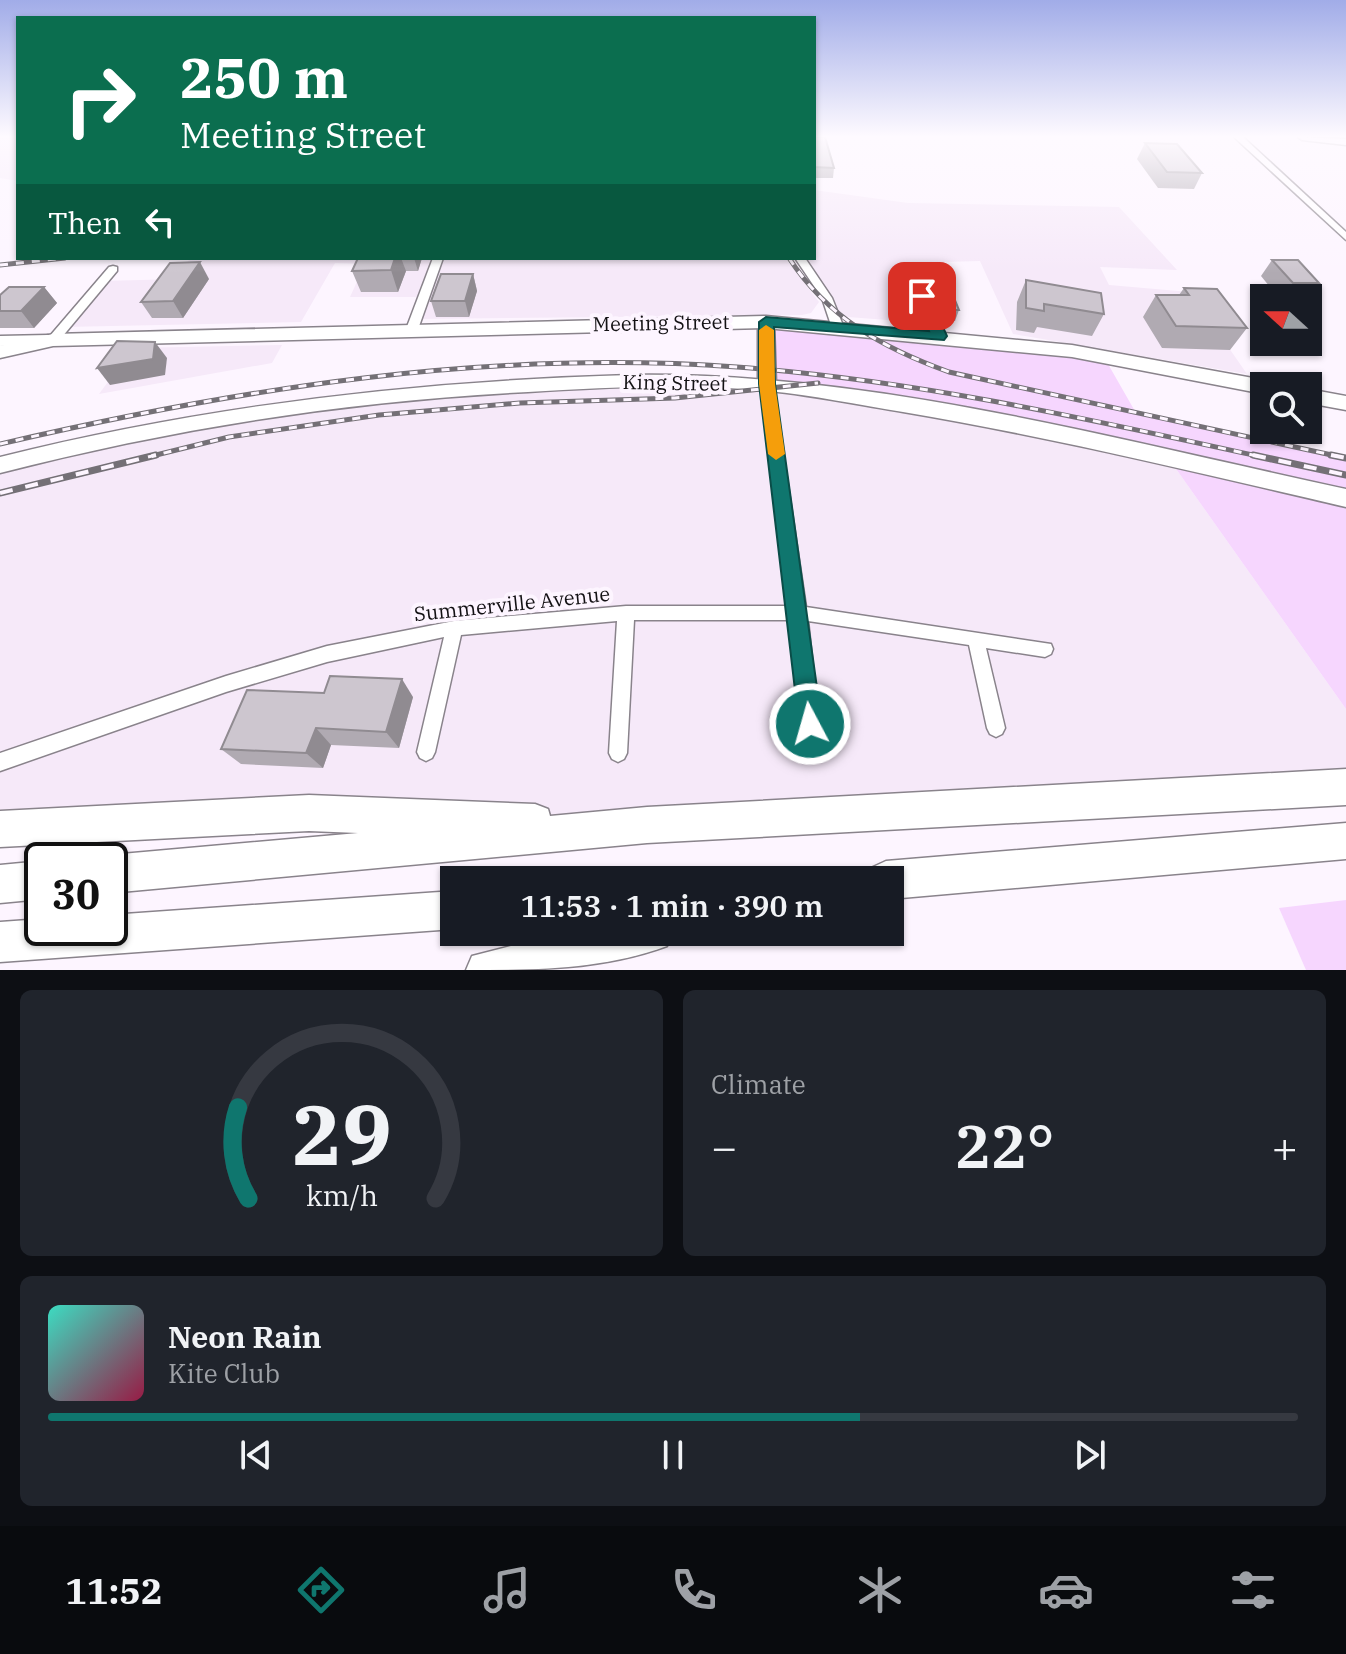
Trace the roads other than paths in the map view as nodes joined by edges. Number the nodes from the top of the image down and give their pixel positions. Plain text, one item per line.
1 (1287, 182) edge
2 (1346, 237) edge
3 (437, 260) edge
4 (801, 260) edge
5 (910, 268) dead end
6 (113, 269) dead end
7 (766, 322) junction
8 (838, 328) junction
9 (411, 332) junction
10 (939, 336) junction
11 (53, 340) junction
12 (0, 341) edge
13 (0, 352) edge
14 (767, 384) junction
15 (1250, 384) edge
16 (1322, 399) edge
17 (1346, 403) edge
18 (0, 465) edge
19 (1346, 498) edge
20 (626, 613) junction
21 (799, 613) junction
22 (454, 628) junction
23 (976, 640) junction
24 (1045, 649) dead end
25 (996, 728) dead end
26 (813, 751) dead end
27 (426, 752) dead end
28 (618, 753) dead end
29 (0, 762) edge
30 (1346, 787) edge
31 (647, 825) junction
32 (0, 829) edge
33 (1346, 841) edge
34 (1013, 871) junction
35 (128, 872) edge
36 (904, 879) edge
37 (24, 882) edge
38 (0, 884) edge
39 (904, 889) edge
40 (440, 911) edge
41 (0, 942) edge
42 (591, 946) edge
43 (486, 970) edge

1 - 2 street
3 - 9 street
4 - 8 street
5 - 10 street
6 - 11 street
7 - 8 main road, Meeting Street
7 - 9 main road, Meeting Street
7 - 14 street
8 - 10 main road, Meeting Street
9 - 11 main road, Meeting Street
10 - 15 main road, Meeting Street
11 - 12 street
11 - 13 main road, Meeting Street
14 - 18 main road, King Street
14 - 19 main road, King Street
14 - 21 street
16 - 17 main road
20 - 21 street, Summerville Avenue
20 - 22 street, Summerville Avenue
20 - 28 street
21 - 23 street, Summerville Avenue
21 - 26 street
22 - 27 street
22 - 29 street, Summerville Avenue
23 - 24 street, Summerville Avenue
23 - 25 street
30 - 31 highway
31 - 32 highway
31 - 35 highway
33 - 34 highway
34 - 36 highway
34 - 39 highway
37 - 38 highway
40 - 41 highway
42 - 43 highway

